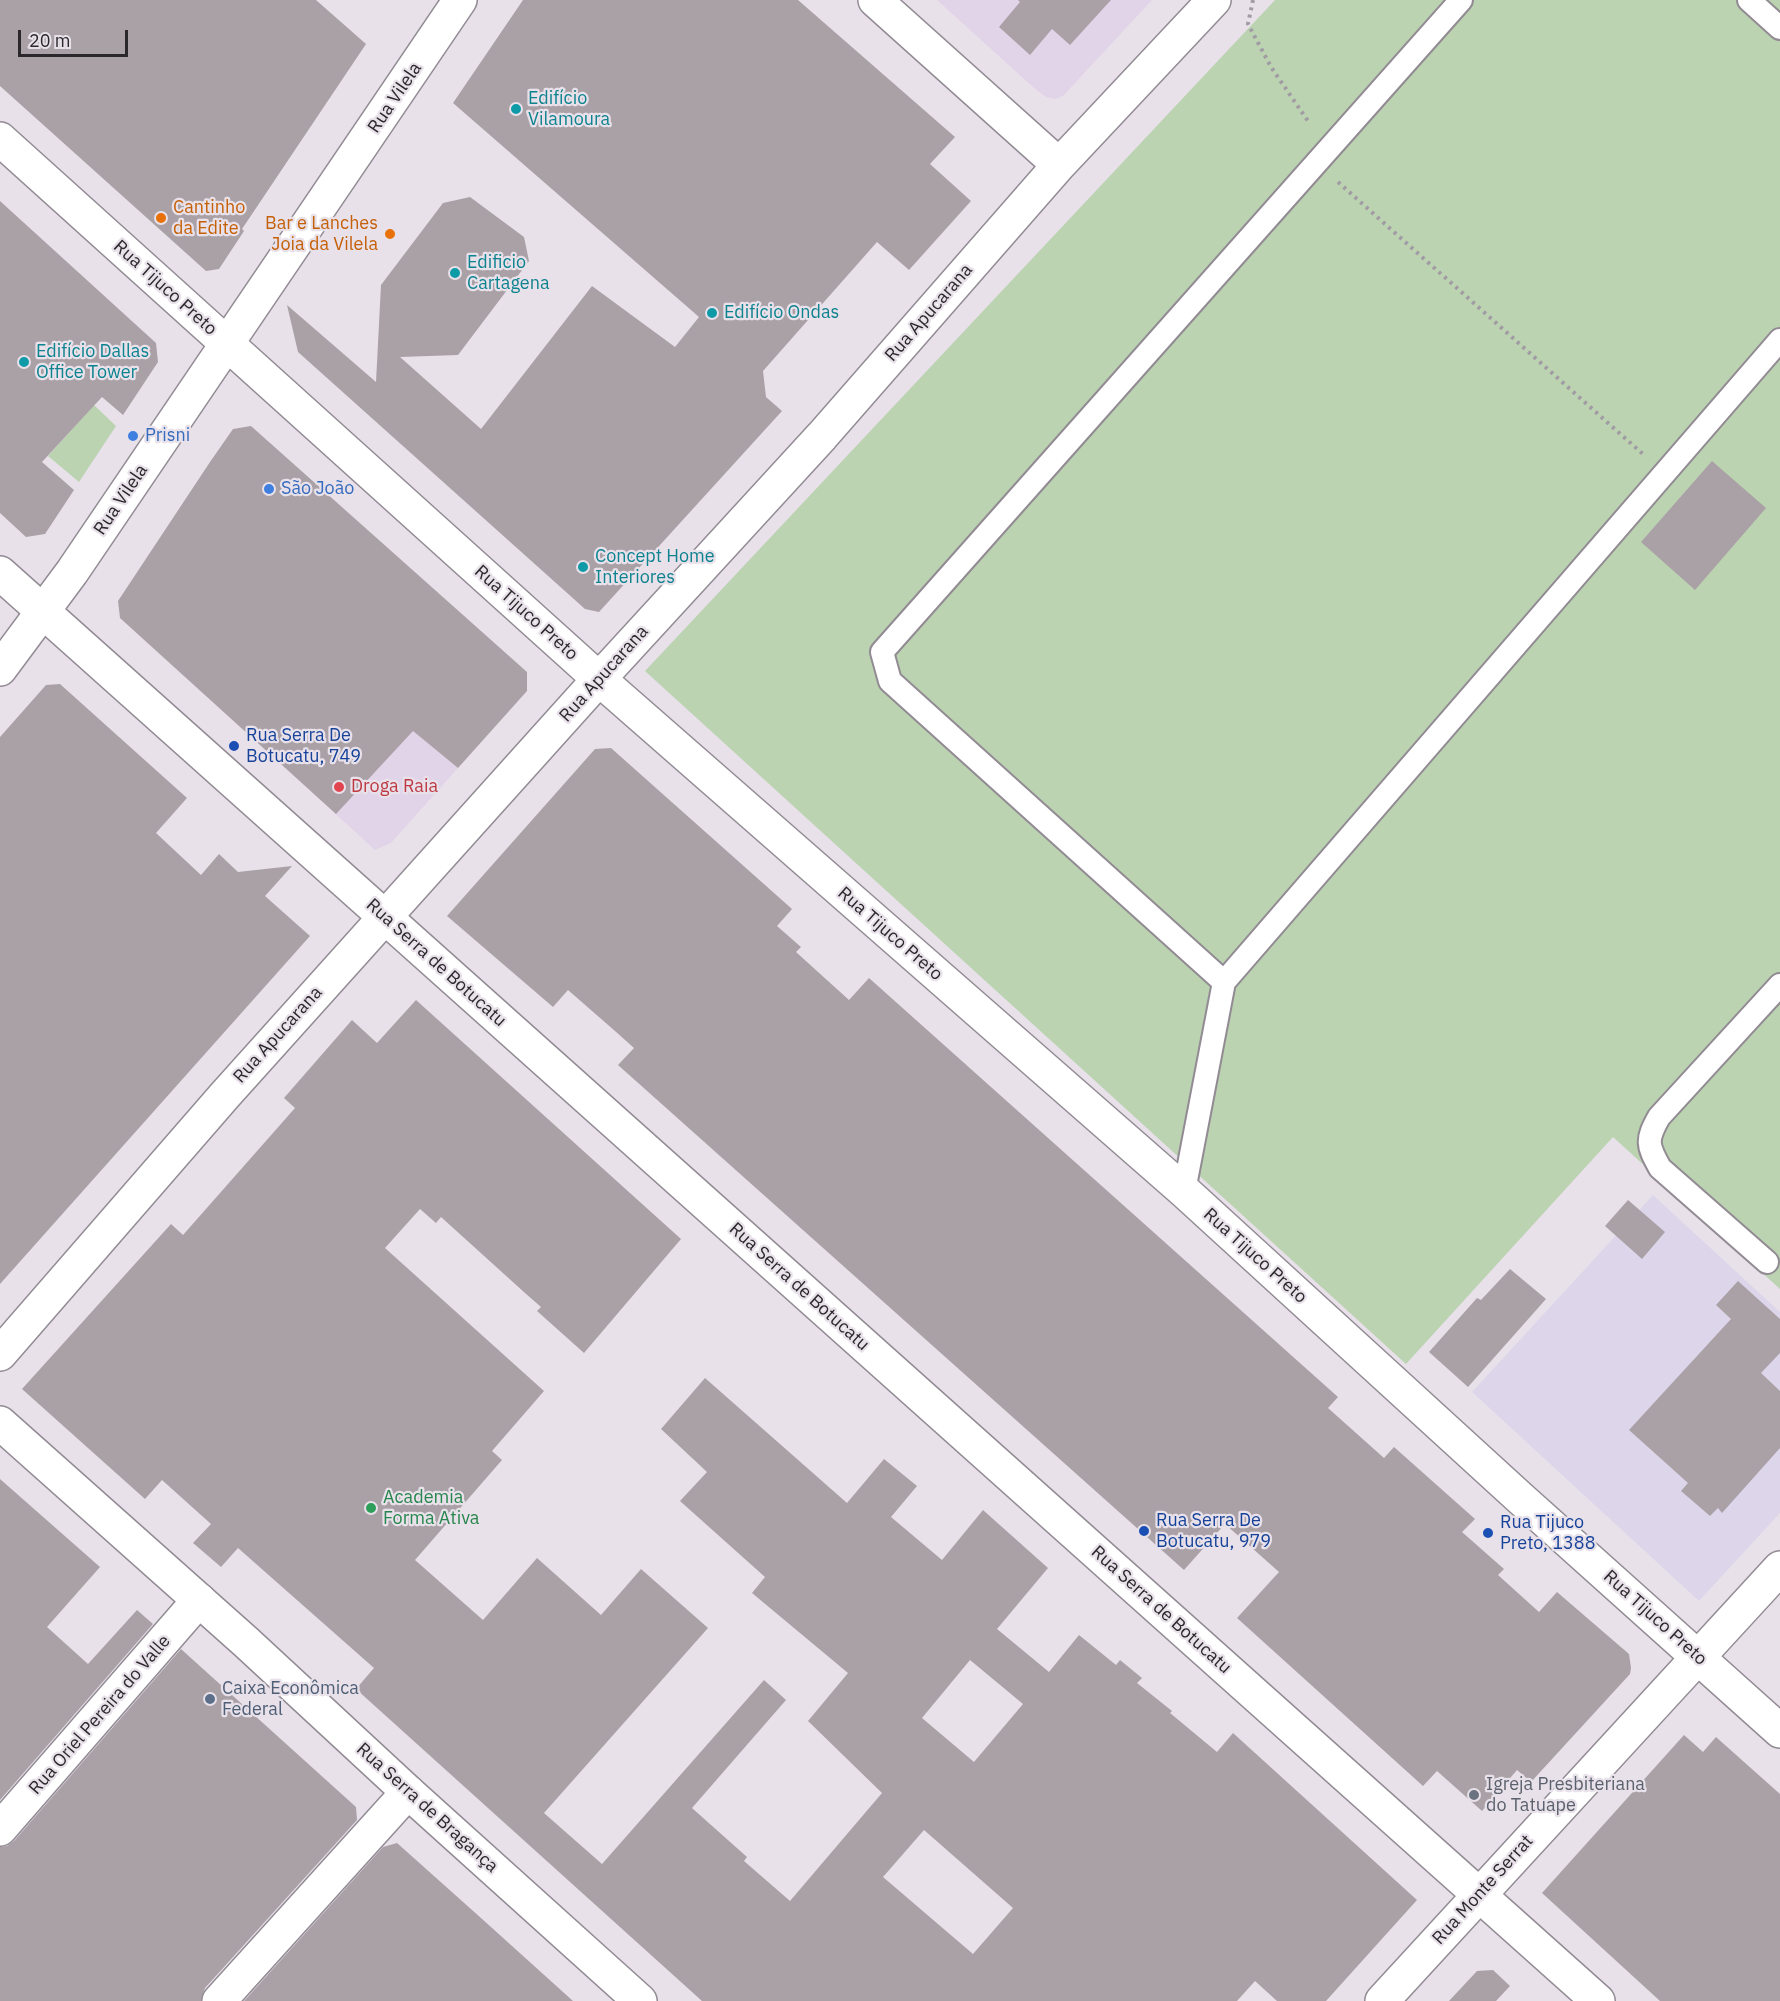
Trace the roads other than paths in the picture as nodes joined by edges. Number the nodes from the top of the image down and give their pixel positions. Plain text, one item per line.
1 (460, 0) edge
2 (875, 0) edge
3 (1214, 0) edge
4 (1461, 0) edge
5 (1749, 0) edge
6 (1780, 28) edge
7 (0, 139) edge
8 (1059, 165) junction
9 (1780, 340) edge
10 (228, 345) junction
11 (0, 573) edge
12 (44, 612) junction
13 (0, 669) edge
14 (599, 679) junction
15 (384, 918) junction
16 (1224, 982) junction
17 (1780, 985) edge
18 (1184, 1191) junction
19 (1767, 1262) dead end
20 (0, 1354) edge
21 (0, 1423) edge
22 (1780, 1568) edge
23 (199, 1600) junction
24 (1698, 1657) junction
25 (1780, 1731) edge
26 (408, 1792) junction
27 (0, 1829) edge
28 (1480, 1894) junction
29 (219, 2001) edge
30 (640, 2001) edge
31 (1382, 2001) edge
32 (1598, 2001) edge

1 - 10 street, Rua Vilela
2 - 8 street
3 - 8 street, Rua Apucarana
4 - 16 lane
5 - 6 lane
7 - 10 street, Rua Tijuco Preto
8 - 14 street, Rua Apucarana
9 - 16 lane
10 - 12 street, Rua Vilela
10 - 14 street, Rua Tijuco Preto
11 - 12 street, Rua Serra de Botucatu
12 - 13 street, Rua Vilela
12 - 15 street, Rua Serra de Botucatu
14 - 15 street, Rua Apucarana
14 - 18 street, Rua Tijuco Preto
15 - 20 street, Rua Apucarana
15 - 28 street, Rua Serra de Botucatu
16 - 18 lane
17 - 19 lane
18 - 24 street, Rua Tijuco Preto
21 - 23 street, Rua Serra de Bragança
22 - 24 street, Rua Monte Serrat
23 - 26 street, Rua Serra de Bragança
23 - 27 street, Rua Oriel Pereira do Valle
24 - 25 street, Rua Tijuco Preto
24 - 28 street, Rua Monte Serrat
26 - 29 street
26 - 30 street, Rua Serra de Bragança
28 - 31 street, Rua Monte Serrat
28 - 32 street, Rua Serra de Botucatu

